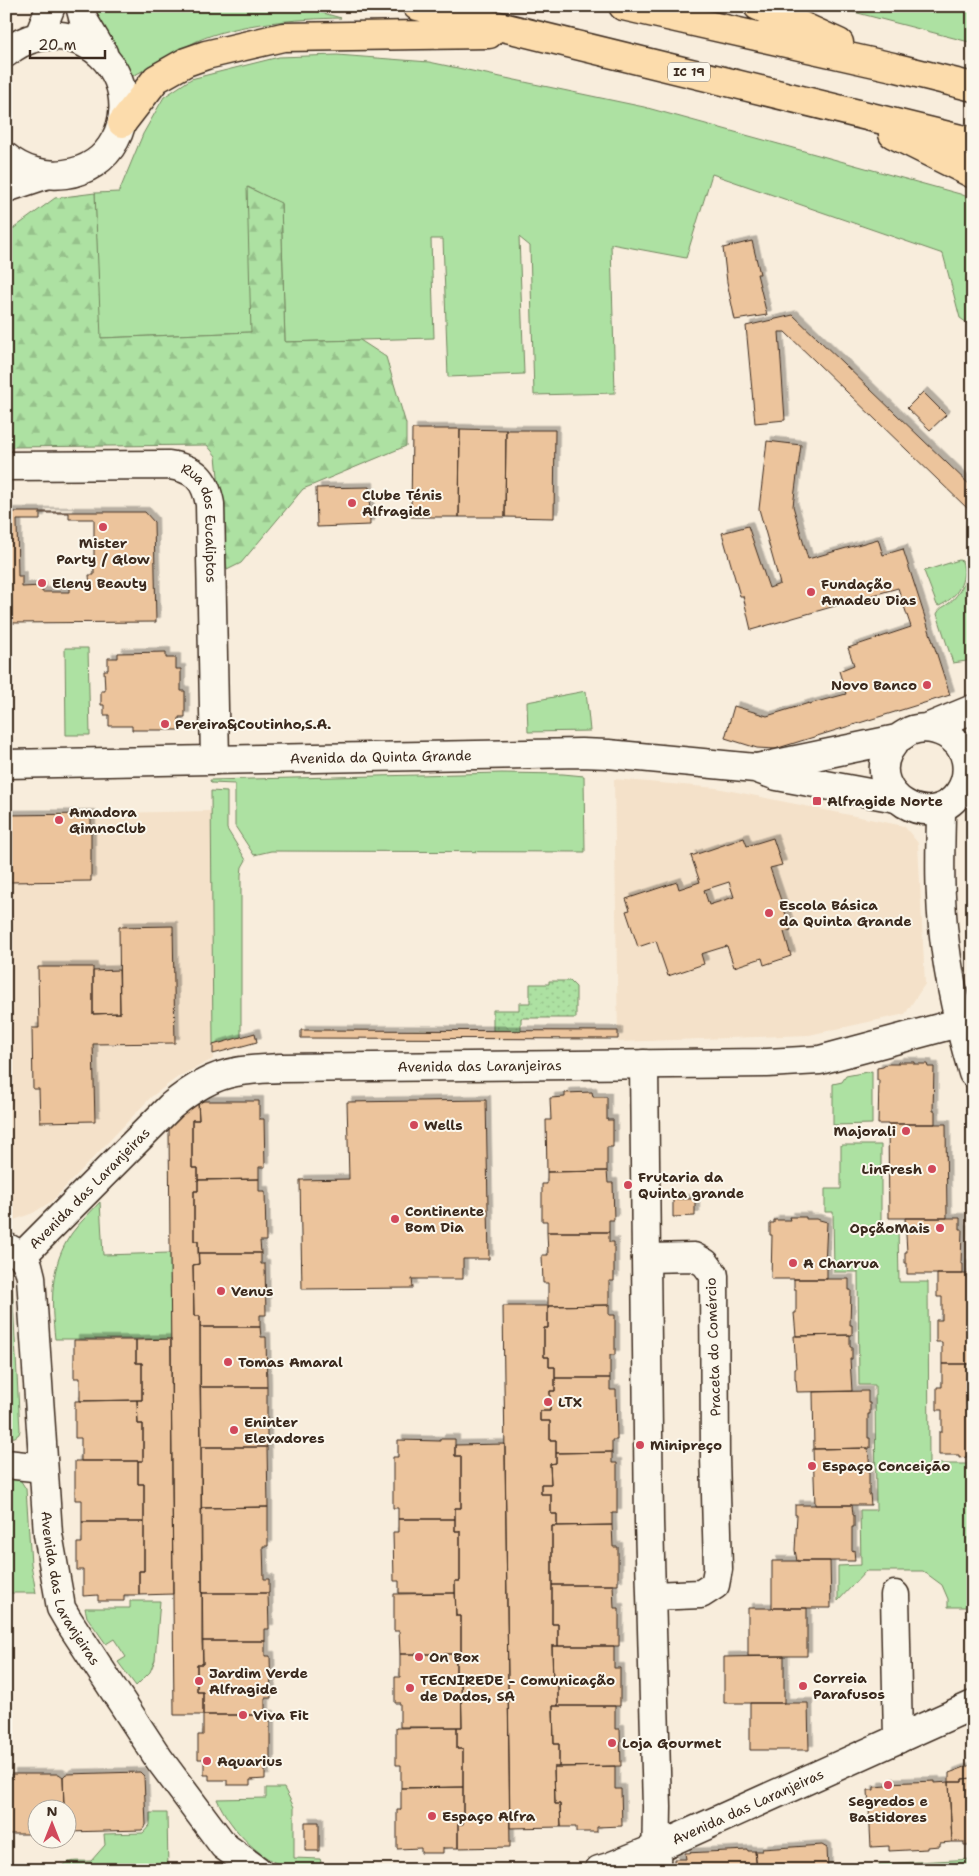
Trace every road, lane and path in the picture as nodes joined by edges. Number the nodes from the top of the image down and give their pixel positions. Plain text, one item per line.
1 (51, 6) edge
2 (80, 6) edge
3 (417, 6) edge
4 (622, 6) edge
5 (758, 6) edge
6 (531, 34) junction
7 (19, 42) edge
8 (105, 57) junction
9 (893, 67) junction
10 (973, 87) edge
11 (847, 110) junction
12 (122, 123) junction
13 (973, 142) edge
14 (6, 157) edge
15 (973, 174) edge
16 (45, 175) junction
17 (6, 188) edge
18 (6, 466) edge
19 (973, 709) edge
20 (927, 728) junction
21 (897, 739) junction
22 (969, 752) edge
23 (215, 760) junction
24 (6, 764) edge
25 (755, 768) junction
26 (896, 798) junction
27 (941, 808) junction
28 (958, 1023) junction
29 (644, 1064) junction
30 (973, 1073) edge
31 (14, 1251) edge
32 (646, 1258) junction
33 (6, 1464) edge
34 (44, 1468) junction
35 (895, 1595) dead end
36 (652, 1596) junction
37 (973, 1705) edge
38 (898, 1739) junction
39 (656, 1859) edge
40 (257, 1870) edge
41 (599, 1870) edge

1 - 7 street
2 - 8 street
3 - 6 highway, IC 19
4 - 9 highway
5 - 9 highway
6 - 11 highway, IC 19
6 - 12 highway
7 - 8 street
8 - 12 street
9 - 10 highway
11 - 13 highway, IC 19
11 - 15 highway
12 - 16 street
14 - 16 street
16 - 17 street
18 - 23 street, Rua dos Eucaliptos
19 - 20 street, Avenida da Quinta Grande
20 - 21 street, Avenida da Quinta Grande
20 - 22 street
21 - 25 street, Avenida da Quinta Grande
21 - 26 street
22 - 27 street
23 - 24 street, Avenida da Quinta Grande
23 - 25 street, Avenida da Quinta Grande
25 - 26 street, Avenida da Quinta Grande
26 - 27 street, Avenida da Quinta Grande
27 - 28 street
28 - 29 street, Avenida das Laranjeiras
28 - 30 street
29 - 31 street, Avenida das Laranjeiras
29 - 32 street
31 - 34 street, Avenida das Laranjeiras
32 - 36 street
32 - 36 street, Praceta do Comércio
33 - 34 street
34 - 40 street, Avenida das Laranjeiras
35 - 38 street
36 - 39 street
37 - 38 street, Avenida das Laranjeiras
38 - 39 street, Avenida das Laranjeiras
39 - 41 street, Avenida das Laranjeiras

